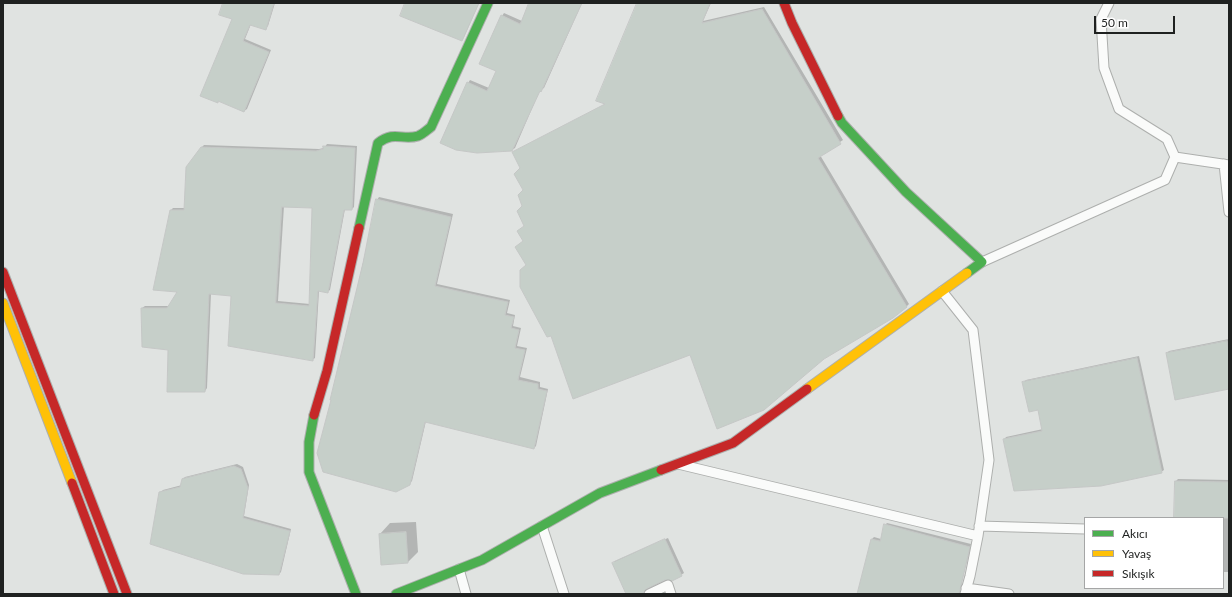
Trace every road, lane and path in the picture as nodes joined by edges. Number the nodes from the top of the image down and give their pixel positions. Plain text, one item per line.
1 (488, 3) edge
2 (784, 3) edge
3 (1108, 3) edge
4 (1175, 157) junction
5 (1226, 165) edge
6 (1229, 212) edge
7 (982, 262) junction
8 (3, 272) edge
9 (942, 291) junction
10 (3, 303) edge
11 (678, 464) junction
12 (542, 526) junction
13 (1084, 529) edge
14 (979, 531) junction
15 (459, 569) junction
16 (965, 591) edge
17 (114, 594) edge
18 (127, 594) edge
19 (356, 594) edge
20 (396, 594) edge
21 (466, 594) edge
22 (564, 594) edge
23 (649, 594) edge
24 (671, 594) edge
25 (1010, 594) edge

1 - 19 street
2 - 7 street
3 - 4 street
4 - 5 street
4 - 7 street
5 - 6 street
7 - 9 street
8 - 18 street
9 - 11 street
9 - 14 street
10 - 17 street
11 - 12 street
11 - 14 street
12 - 15 street
12 - 22 street
13 - 14 street
14 - 16 street
15 - 20 street
15 - 21 street
16 - 25 street
23 - 24 street

